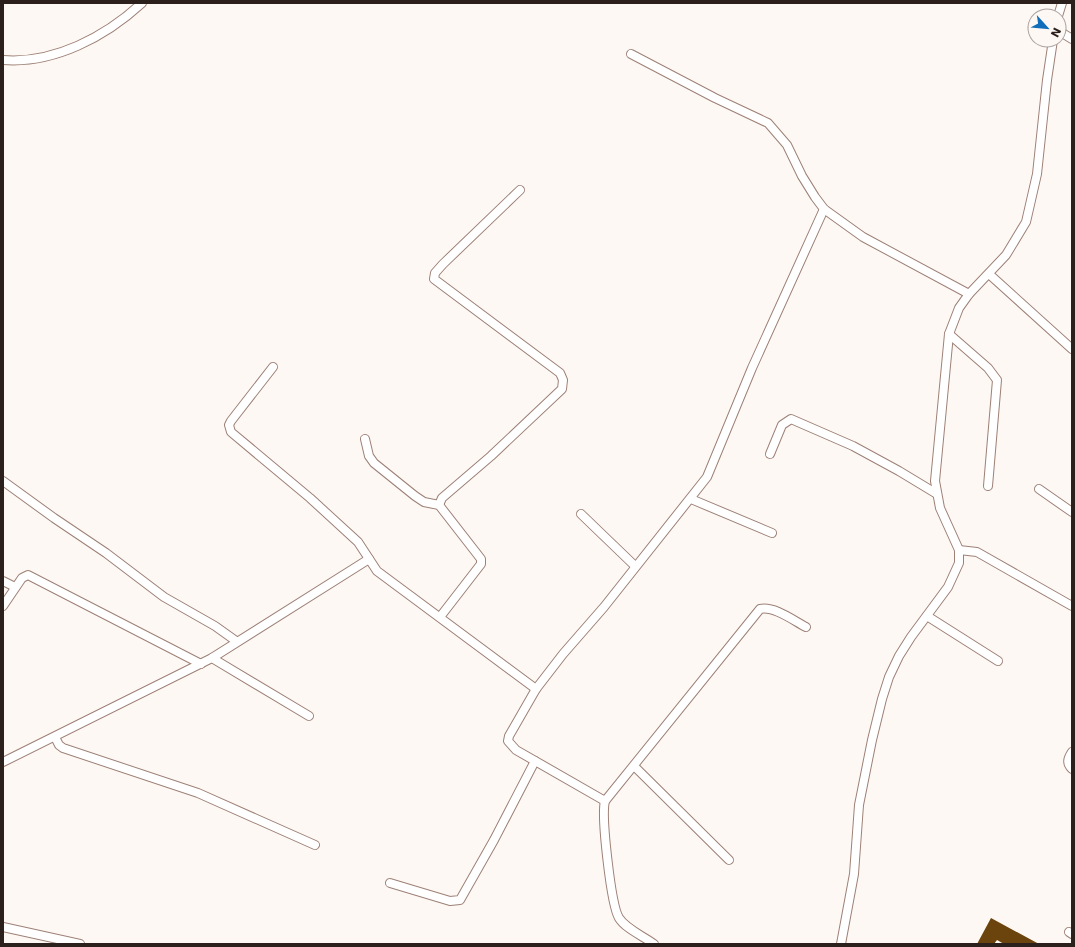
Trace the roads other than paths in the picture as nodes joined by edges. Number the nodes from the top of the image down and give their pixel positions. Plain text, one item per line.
1 (142, 3) edge
2 (1052, 48) edge
3 (631, 54) dead end
4 (3, 60) edge
5 (520, 190) dead end
6 (824, 209) junction
7 (989, 274) junction
8 (969, 294) junction
9 (949, 334) junction
10 (1072, 349) edge
11 (274, 368) dead end
12 (365, 439) dead end
13 (770, 454) dead end
14 (3, 481) edge
15 (988, 486) dead end
16 (1039, 488) dead end
17 (937, 494) junction
18 (692, 499) junction
19 (439, 505) junction
20 (1072, 512) edge
21 (581, 514) dead end
22 (772, 534) dead end
23 (959, 550) junction
24 (369, 559) junction
25 (635, 566) junction
26 (3, 581) edge
27 (15, 587) junction
28 (3, 606) edge
29 (1072, 606) edge
30 (927, 616) junction
31 (440, 617) junction
32 (806, 627) dead end
33 (236, 641) junction
34 (212, 658) junction
35 (998, 661) dead end
36 (201, 664) junction
37 (536, 690) junction
38 (309, 716) dead end
39 (55, 737) junction
40 (1072, 752) edge
41 (535, 761) junction
42 (3, 762) edge
43 (634, 766) junction
44 (1072, 769) edge
45 (606, 802) junction
46 (315, 846) dead end
47 (729, 860) dead end
48 (390, 882) dead end
49 (3, 927) edge
50 (80, 944) edge
51 (654, 944) edge
52 (841, 944) edge

1 - 4 street
2 - 7 street
3 - 6 street
5 - 19 street
6 - 8 street
6 - 18 street
7 - 8 street
7 - 10 street
8 - 9 street
9 - 15 street
9 - 17 street
11 - 24 street
12 - 19 street
13 - 17 street
14 - 33 street
16 - 20 street
17 - 23 street
18 - 22 street
18 - 25 street
19 - 31 street
21 - 25 street
23 - 29 street
23 - 30 street
24 - 31 street
24 - 33 street
25 - 37 street
26 - 27 street
27 - 28 street
27 - 36 street
30 - 35 street
30 - 52 street
31 - 37 street
32 - 43 street
33 - 34 street
34 - 36 street
34 - 38 street
36 - 39 street
37 - 41 street
39 - 42 street
39 - 46 street
40 - 44 street
41 - 45 street
41 - 48 street
43 - 45 street
43 - 47 street
45 - 51 street
49 - 50 street

